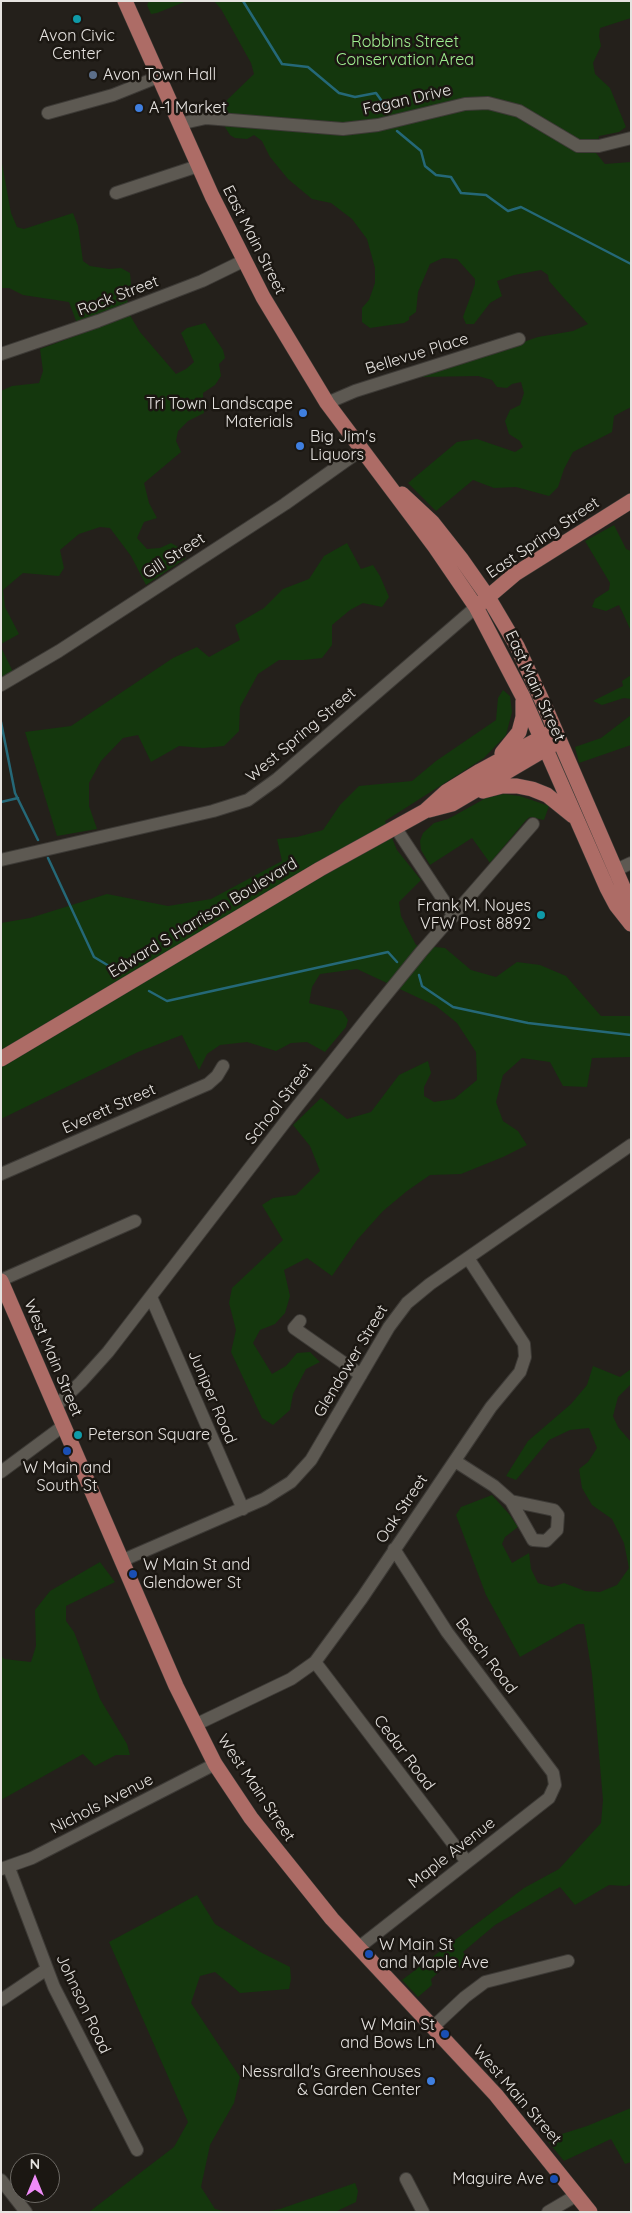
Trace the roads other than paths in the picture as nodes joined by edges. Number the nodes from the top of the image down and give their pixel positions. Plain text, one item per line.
1 (125, 1) edge
2 (158, 77) junction
3 (48, 113) dead end
4 (179, 124) junction
5 (631, 138) edge
6 (198, 166) junction
7 (116, 192) dead end
8 (243, 261) junction
9 (519, 339) dead end
10 (1, 354) edge
11 (327, 404) junction
12 (361, 450) junction
13 (631, 501) edge
14 (482, 602) junction
15 (1, 685) edge
16 (523, 697) junction
17 (557, 736) junction
18 (543, 742) junction
19 (480, 772) junction
20 (452, 804) junction
21 (425, 811) junction
22 (576, 820) junction
23 (533, 824) dead end
24 (395, 827) junction
25 (1, 860) edge
26 (631, 863) edge
27 (616, 870) junction
28 (631, 912) edge
29 (454, 916) junction
30 (631, 924) edge
31 (1, 1059) edge
32 (223, 1066) dead end
33 (631, 1145) edge
34 (1, 1174) edge
35 (135, 1221) dead end
36 (468, 1258) junction
37 (1, 1280) edge
38 (151, 1297) junction
39 (300, 1321) dead end
40 (361, 1375) junction
41 (55, 1407) junction
42 (63, 1426) junction
43 (455, 1461) junction
44 (1, 1472) edge
45 (511, 1501) dead end
46 (242, 1509) junction
47 (394, 1549) junction
48 (121, 1561) junction
49 (315, 1662) junction
50 (195, 1725) junction
51 (215, 1764) junction
52 (555, 1779) joint
53 (467, 1862) junction
54 (5, 1869) edge
55 (358, 1948) junction
56 (568, 1961) dead end
57 (47, 1969) junction
58 (1, 2000) edge
59 (433, 2027) junction
60 (137, 2150) dead end
61 (406, 2179) dead end
62 (1, 2180) edge
63 (577, 2195) junction
64 (26, 2212) edge
65 (423, 2212) edge
66 (548, 2212) edge
67 (590, 2212) edge

1 - 2 main road, East Main Street
2 - 3 street
2 - 4 main road, East Main Street
4 - 5 street, Fagan Drive
4 - 6 main road, East Main Street
6 - 7 street
6 - 8 main road, East Main Street
8 - 10 street, Rock Street
8 - 11 main road, East Main Street
9 - 11 street, Bellevue Place
11 - 12 main road, East Main Street
12 - 14 main road, East Main Street
12 - 15 street, Gill Street
13 - 14 main road, East Spring Street
14 - 16 main road, East Main Street
14 - 17 main road, East Main Street
14 - 25 street, West Spring Street
16 - 18 main road, East Main Street
16 - 19 main road
17 - 18 main road, Edward S Harrison Boulevard
17 - 27 main road, East Main Street
18 - 19 main road, Edward S Harrison Boulevard
18 - 20 main road, Edward S Harrison Boulevard
18 - 22 main road, East Main Street
19 - 21 main road, Edward S Harrison Boulevard
20 - 21 main road, Edward S Harrison Boulevard
20 - 22 main road
21 - 24 main road, Edward S Harrison Boulevard
22 - 30 main road, East Main Street
23 - 29 street, School Street
24 - 29 street
24 - 31 main road, Edward S Harrison Boulevard
26 - 27 street
27 - 28 main road, East Main Street
29 - 38 street, School Street
32 - 34 street, Everett Street
33 - 36 street, Glendower Street
35 - 37 street
36 - 40 street, Glendower Street
36 - 43 street, Oak Street
37 - 41 main road, West Main Street
38 - 41 street, School Street
38 - 46 street, Juniper Road
39 - 40 street
40 - 46 street, Glendower Street
41 - 42 main road, West Main Street
42 - 44 street
42 - 48 main road, West Main Street
43 - 45 street
43 - 47 street, Oak Street
46 - 48 street, Glendower Street
47 - 49 street, Oak Street
47 - 52 street, Beech Road
48 - 50 main road, West Main Street
49 - 50 street, Oak Street
49 - 53 street, Cedar Road
50 - 51 main road, West Main Street
51 - 54 street, Nichols Avenue
51 - 55 main road, West Main Street
52 - 53 street, Maple Avenue
53 - 55 street, Maple Avenue
54 - 57 street, Johnson Road
55 - 59 main road, West Main Street
56 - 59 street
57 - 58 street
57 - 60 street, Johnson Road
59 - 63 main road, West Main Street
61 - 65 street
62 - 64 street
63 - 66 street
63 - 67 main road, West Main Street

